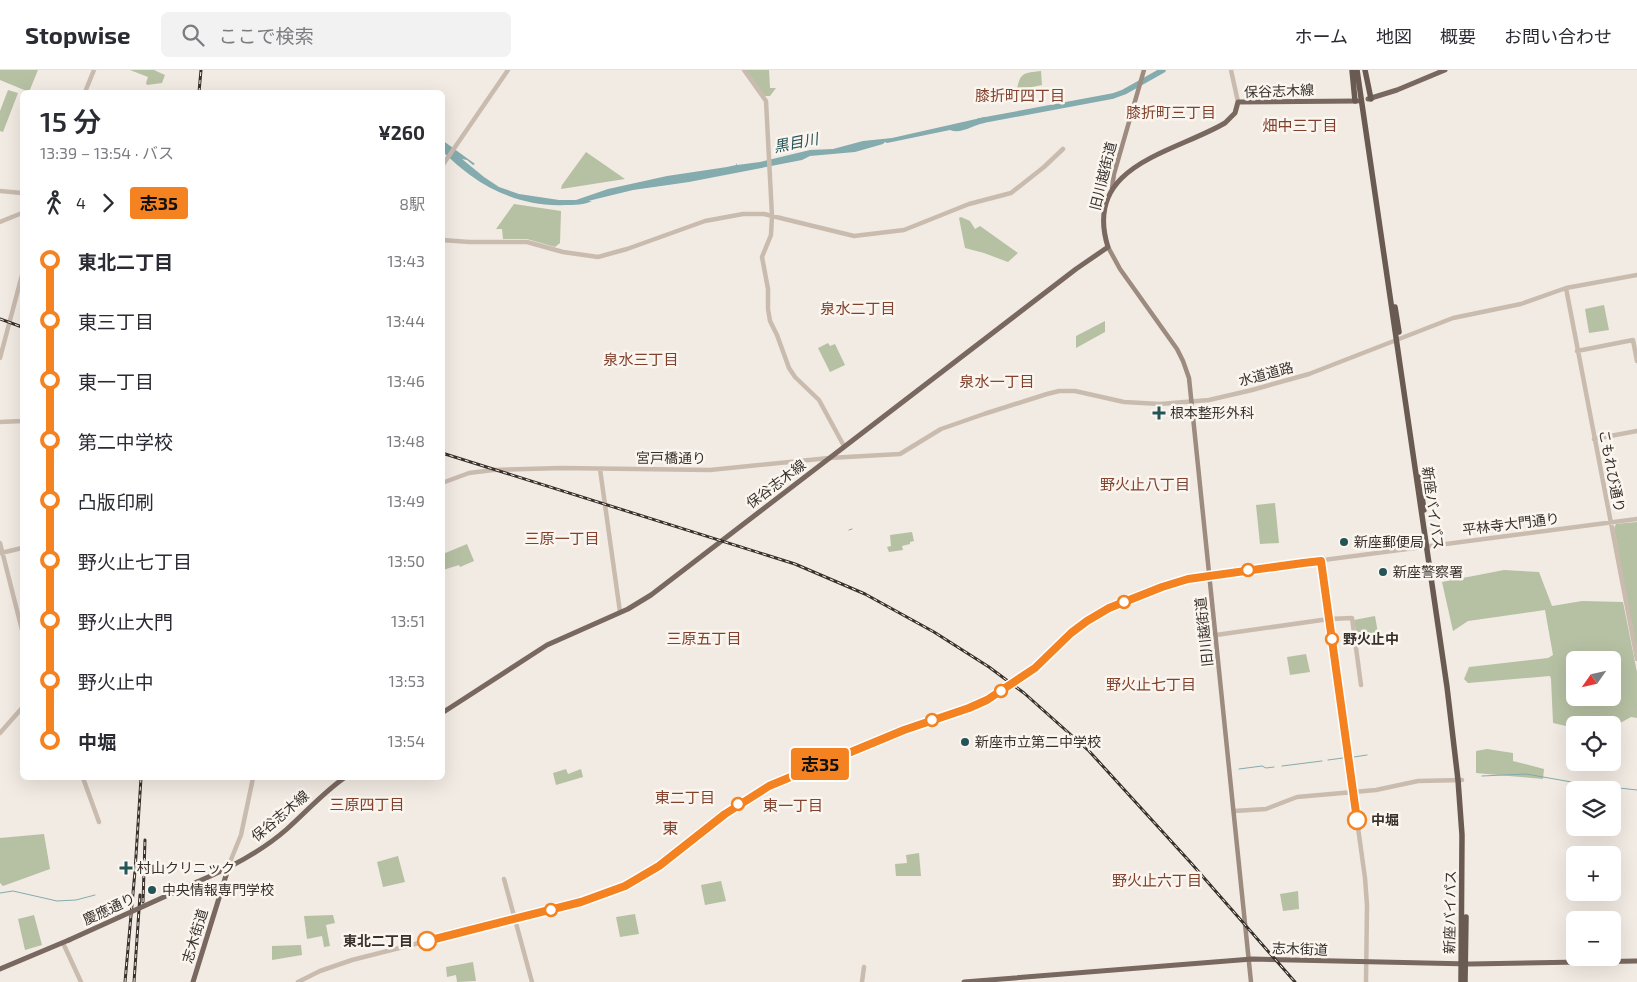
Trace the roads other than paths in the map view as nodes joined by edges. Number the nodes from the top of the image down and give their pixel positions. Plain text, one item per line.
1 (94, 70) edge
2 (508, 70) edge
3 (744, 70) edge
4 (1231, 70) edge
5 (1352, 70) edge
6 (1359, 70) edge
7 (1365, 70) edge
8 (1445, 70) edge
9 (1144, 71) edge
10 (86, 90) edge
11 (1369, 99) joint
12 (1356, 101) joint
13 (1238, 102) junction
14 (1063, 149) dead end
15 (445, 162) edge
16 (1114, 174) junction
17 (1121, 177) junction
18 (1112, 188) junction
19 (0, 191) edge
20 (20, 193) edge
21 (20, 214) edge
22 (772, 216) junction
23 (0, 222) edge
24 (445, 240) edge
25 (1108, 247) junction
26 (1637, 275) edge
27 (20, 288) edge
28 (1566, 288) junction
29 (1398, 338) junction
30 (1577, 351) junction
31 (0, 358) edge
32 (1637, 361) edge
33 (1191, 402) junction
34 (20, 421) edge
35 (0, 422) edge
36 (1637, 431) edge
37 (1594, 439) junction
38 (844, 446) junction
39 (900, 454) joint
40 (829, 458) junction
41 (600, 468) junction
42 (445, 482) edge
43 (1637, 519) edge
44 (1611, 522) junction
45 (0, 543) edge
46 (1427, 547) junction
47 (20, 548) edge
48 (1, 553) edge
49 (1321, 561) junction
50 (1209, 575) junction
51 (620, 612) junction
52 (1329, 619) junction
53 (20, 623) edge
54 (1216, 635) junction
55 (1637, 658) edge
56 (1361, 685) dead end
57 (20, 710) edge
58 (445, 711) edge
59 (0, 733) edge
60 (84, 780) edge
61 (254, 780) edge
62 (341, 780) edge
63 (1460, 780) junction
64 (1353, 792) junction
65 (1234, 811) junction
66 (99, 822) dead end
67 (228, 868) junction
68 (504, 879) dead end
69 (515, 920) junction
70 (66, 941) junction
71 (1249, 960) junction
72 (1637, 961) edge
73 (1366, 962) junction
74 (1463, 964) junction
75 (864, 967) dead end
76 (0, 969) edge
77 (81, 982) edge
78 (194, 982) edge
79 (298, 982) edge
80 (532, 982) edge
81 (862, 982) edge
82 (964, 982) edge
83 (1251, 982) edge
84 (1366, 982) edge
85 (1461, 982) edge
86 (1465, 982) edge

1 - 10 street
2 - 15 street
3 - 22 street
4 - 13 street
5 - 12 highway
6 - 29 highway, 新座バイパス
7 - 11 highway
8 - 11 main road
9 - 16 main road, 旧川越街道
12 - 13 main road, 保谷志木線
13 - 17 main road, 保谷志木線
14 - 22 street
16 - 17 main road
16 - 18 main road, 旧川越街道
17 - 18 main road, 保谷志木線
18 - 25 main road, 旧川越街道
19 - 20 street
21 - 23 street
22 - 24 street
22 - 38 street
25 - 33 main road, 旧川越街道
25 - 38 main road, 保谷志木線
26 - 28 street, 水道道路
27 - 31 street
28 - 29 street, 水道道路
28 - 30 street, こもれび通り
29 - 33 street, 水道道路
29 - 46 highway, 新座バイパス
30 - 32 street
30 - 37 street, こもれび通り
33 - 39 street, 水道道路
33 - 50 main road, 旧川越街道
34 - 35 street
36 - 37 street
37 - 44 street, こもれび通り
38 - 40 main road, 保谷志木線
39 - 40 street, 宮戸橋通り
40 - 41 street, 宮戸橋通り
40 - 51 main road, 保谷志木線
41 - 42 street, 宮戸橋通り
41 - 51 street
43 - 44 street, 平林寺大門通り
44 - 46 street, 平林寺大門通り
44 - 55 street, こもれび通り
45 - 48 street
46 - 49 street, 平林寺大門通り
46 - 63 highway, 新座バイパス
47 - 48 street
48 - 53 street
49 - 50 street, 平林寺大門通り
49 - 52 street
50 - 54 main road, 旧川越街道
50 - 69 street, 平林寺大門通り
51 - 58 main road, 保谷志木線
52 - 54 street
52 - 56 street
52 - 64 street
54 - 65 main road, 旧川越街道
57 - 59 street
60 - 66 street
61 - 67 street
62 - 67 main road, 保谷志木線
63 - 64 street
63 - 74 highway, 新座バイパス
64 - 65 street
64 - 73 street
65 - 71 main road, 旧川越街道
67 - 70 main road, 慶應通り, bridge
67 - 78 main road, 志木街道
68 - 69 street
69 - 79 street, 平林寺大門通り
69 - 80 street
70 - 76 main road, 慶應通り
70 - 77 street
71 - 73 main road, 志木街道
71 - 82 main road, 志木街道
71 - 83 main road, 旧川越街道
72 - 74 main road, 志木街道
73 - 74 main road, 志木街道
73 - 84 street
74 - 85 highway, 新座バイパス
74 - 86 highway, 新座バイパス
75 - 81 street

